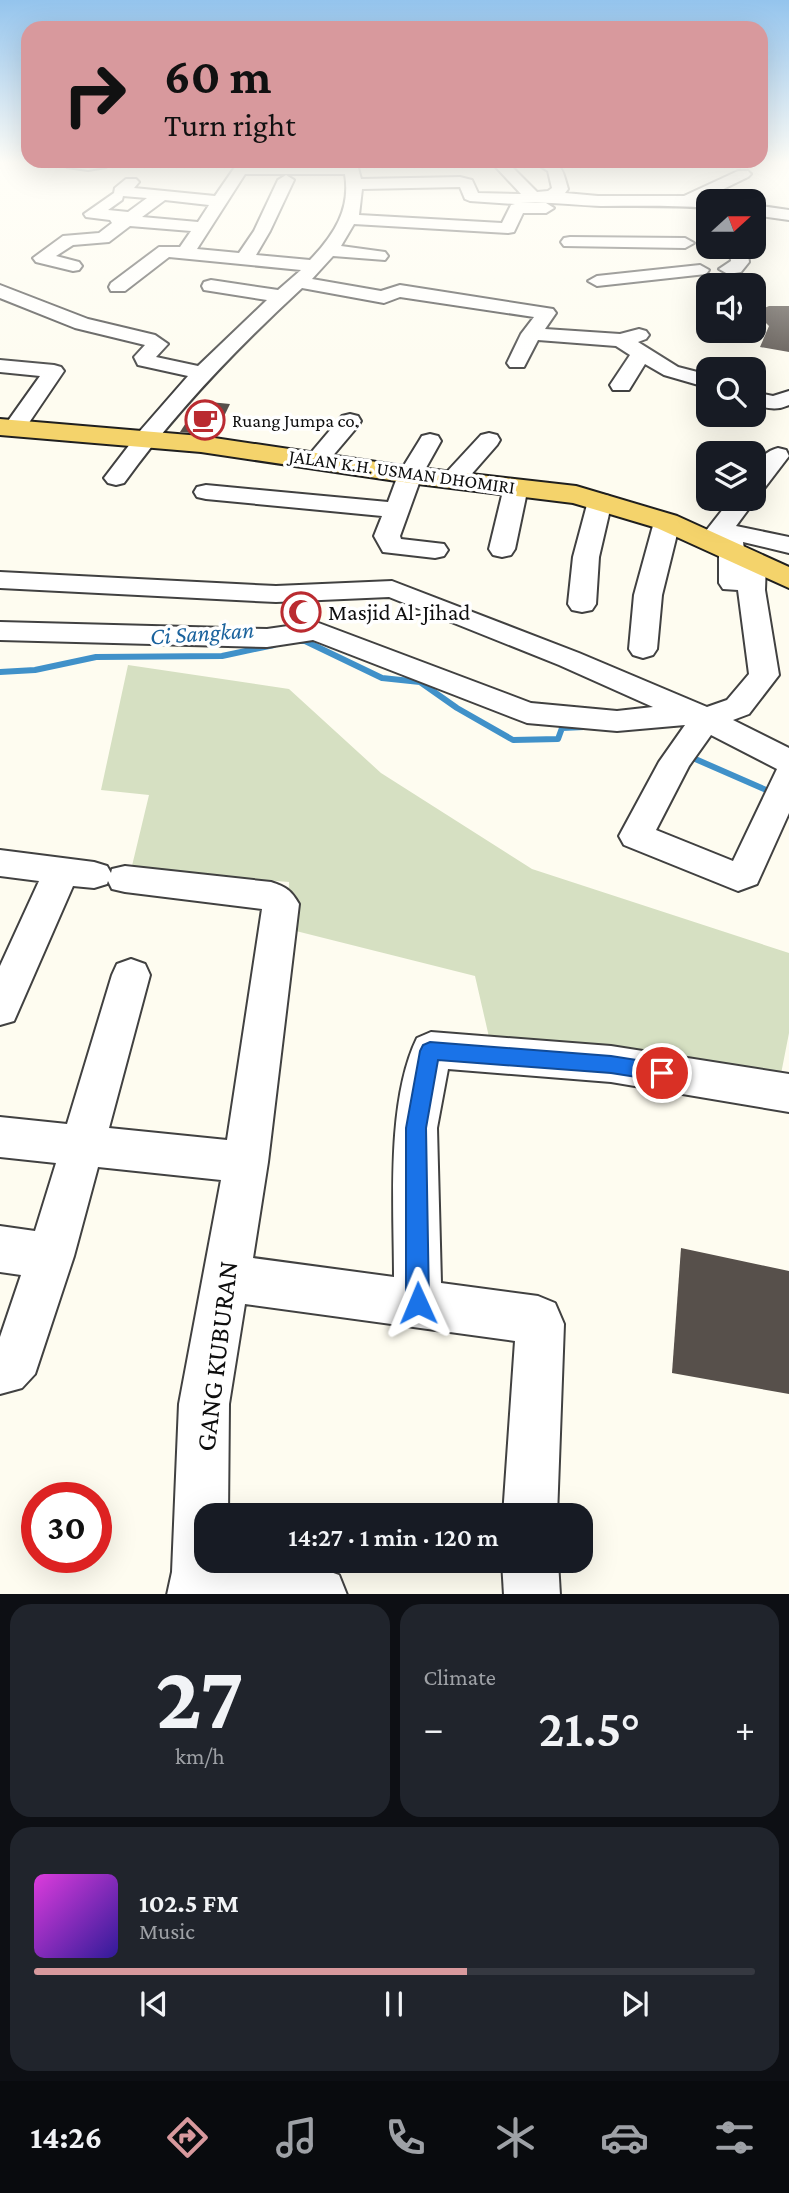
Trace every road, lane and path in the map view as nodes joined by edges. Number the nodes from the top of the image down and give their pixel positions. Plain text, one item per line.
1 (87, 238) edge
2 (196, 238) edge
3 (257, 238) edge
4 (336, 238) edge
5 (647, 238) edge
6 (677, 238) edge
7 (690, 238) edge
8 (570, 242) dead end
9 (646, 242) junction
10 (329, 250) junction
11 (187, 252) junction
12 (379, 256) dead end
13 (245, 258) junction
14 (740, 259) edge
15 (73, 266) dead end
16 (315, 266) junction
17 (729, 268) dead end
18 (658, 274) junction
19 (597, 281) dead end
20 (298, 282) junction
21 (211, 286) dead end
22 (118, 287) dead end
23 (282, 296) junction
24 (5, 297) edge
25 (531, 334) junction
26 (633, 343) junction
27 (517, 363) dead end
28 (0, 366) edge
29 (202, 373) junction
30 (696, 378) edge
31 (621, 385) dead end
32 (789, 397) edge
33 (766, 401) edge
34 (350, 421) dead end
35 (7, 428) edge
36 (144, 438) junction
37 (489, 440) dead end
38 (430, 441) dead end
39 (778, 455) dead end
40 (317, 460) junction
41 (766, 470) edge
42 (410, 475) junction
43 (116, 478) dead end
44 (453, 480) junction
45 (516, 487) junction
46 (206, 492) dead end
47 (600, 501) junction
48 (396, 510) junction
49 (741, 511) edge
50 (667, 522) junction
51 (789, 545) edge
52 (502, 549) dead end
53 (435, 550) dead end
54 (732, 552) junction
55 (789, 579) edge
56 (0, 580) edge
57 (276, 594) junction
58 (582, 604) dead end
59 (0, 631) edge
60 (267, 638) junction
61 (643, 649) dead end
62 (700, 717) junction
63 (783, 784) edge
64 (0, 863) edge
65 (94, 874) junction
66 (131, 975) dead end
67 (0, 1009) edge
68 (789, 1093) edge
69 (0, 1137) edge
70 (248, 1141) junction
71 (83, 1144) junction
72 (0, 1249) edge
73 (51, 1256) junction
74 (224, 1278) junction
75 (418, 1303) junction
76 (0, 1369) edge
77 (531, 1503) edge
78 (531, 1573) edge
79 (198, 1583) edge
80 (319, 1594) edge
81 (532, 1594) edge

1 - 15 street
2 - 11 street
3 - 13 street
4 - 10 street
5 - 9 street
6 - 9 street
7 - 18 street
8 - 9 street
9 - 18 street
10 - 12 street
10 - 16 street
11 - 13 street
11 - 22 street
13 - 16 street
14 - 17 street
16 - 20 street
18 - 19 street
20 - 23 street
20 - 25 street
21 - 23 street
23 - 29 street
24 - 29 street
25 - 26 street
25 - 27 street
26 - 30 street
26 - 31 street
28 - 35 street
29 - 36 street
32 - 33 street
34 - 40 street
35 - 36 main road, JALAN K.H. USMAN DHOMIRI
36 - 40 main road, JALAN K.H. USMAN DHOMIRI
36 - 43 street
37 - 44 street
38 - 42 street
39 - 41 street
40 - 42 main road, JALAN K.H. USMAN DHOMIRI
42 - 44 main road, JALAN K.H. USMAN DHOMIRI
42 - 48 street
44 - 45 main road, JALAN K.H. USMAN DHOMIRI
45 - 47 main road, JALAN K.H. USMAN DHOMIRI
45 - 52 street
46 - 48 street
47 - 50 main road, JALAN K.H. USMAN DHOMIRI
47 - 58 street
48 - 53 street
49 - 54 street
50 - 54 main road, JALAN K.H. USMAN DHOMIRI
50 - 61 street
51 - 54 street
54 - 55 main road, JALAN K.H. USMAN DHOMIRI
54 - 62 street
56 - 57 street
57 - 60 street
57 - 62 street
59 - 60 street
60 - 62 street
62 - 63 street
62 - 63 street
64 - 65 street
65 - 67 street
65 - 70 street, GANG KUBURAN
66 - 71 street
68 - 75 street
69 - 71 street
70 - 71 street
70 - 74 street, GANG KUBURAN
71 - 73 street
72 - 73 street
73 - 76 street
74 - 75 street
74 - 79 street, GANG KUBURAN
75 - 77 street
78 - 81 street
79 - 80 street

